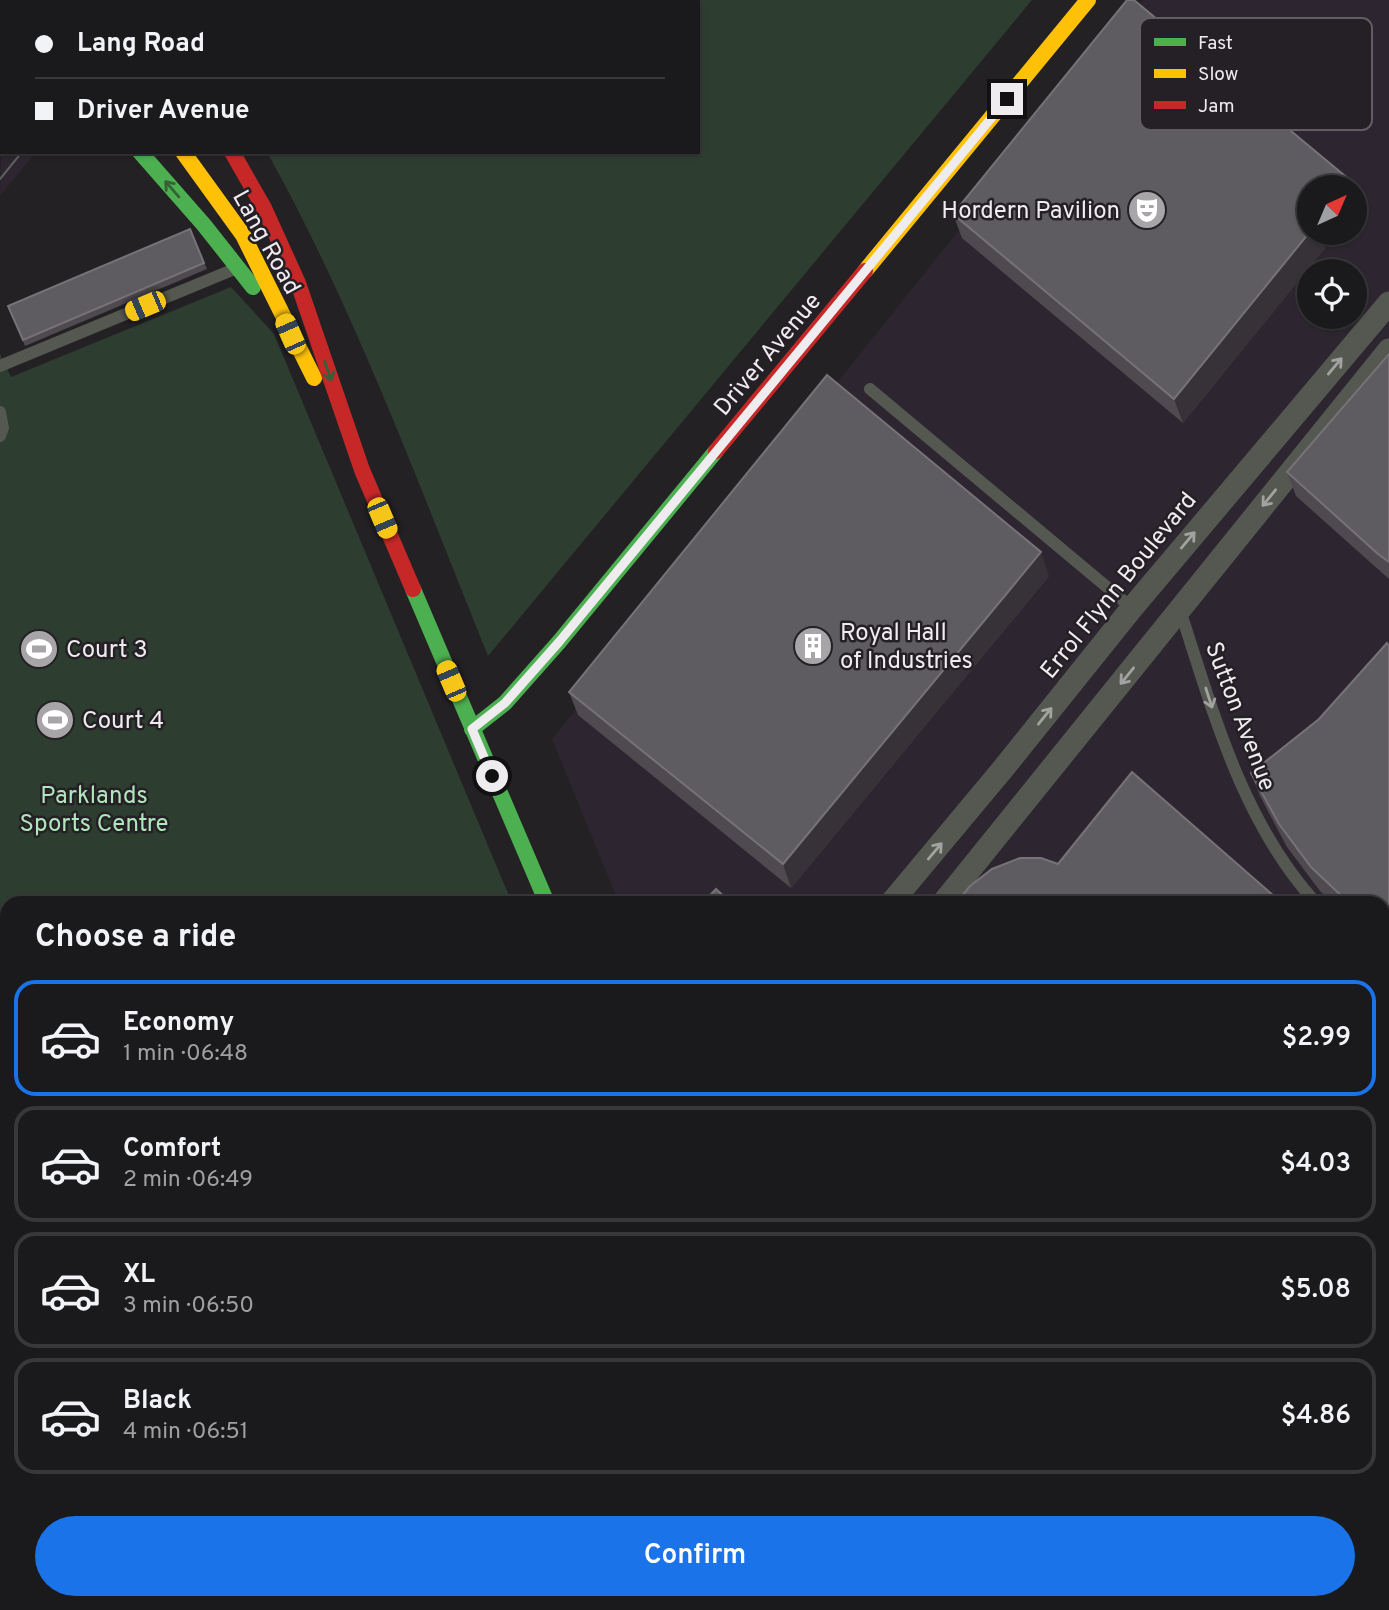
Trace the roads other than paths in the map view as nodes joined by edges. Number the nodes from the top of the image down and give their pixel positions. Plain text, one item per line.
1 (1088, 0) edge
2 (142, 154) edge
3 (184, 154) edge
4 (233, 154) edge
5 (237, 268) junction
6 (1389, 303) edge
7 (290, 334) junction
8 (1389, 350) edge
9 (0, 366) edge
10 (870, 389) dead end
11 (0, 412) edge
12 (0, 436) edge
13 (362, 470) junction
14 (1132, 608) junction
15 (1180, 610) junction
16 (472, 729) junction
17 (544, 896) edge
18 (897, 896) edge
19 (949, 896) edge
20 (1310, 896) edge

1 - 16 street, Driver Avenue
5 -> 2 street
3 - 7 street, Lang Road
4 -> 13 street, Lang Road
5 - 7 street
5 - 9 lane
14 -> 6 street, Errol Flynn Boulevard
7 - 13 street, Lang Road
8 -> 15 street
10 - 14 lane
11 - 12 lane
13 - 16 street, Lang Road
18 -> 14 street, Errol Flynn Boulevard
15 -> 19 street
15 -> 20 lane, Sutton Avenue
16 - 17 street, Lang Road

